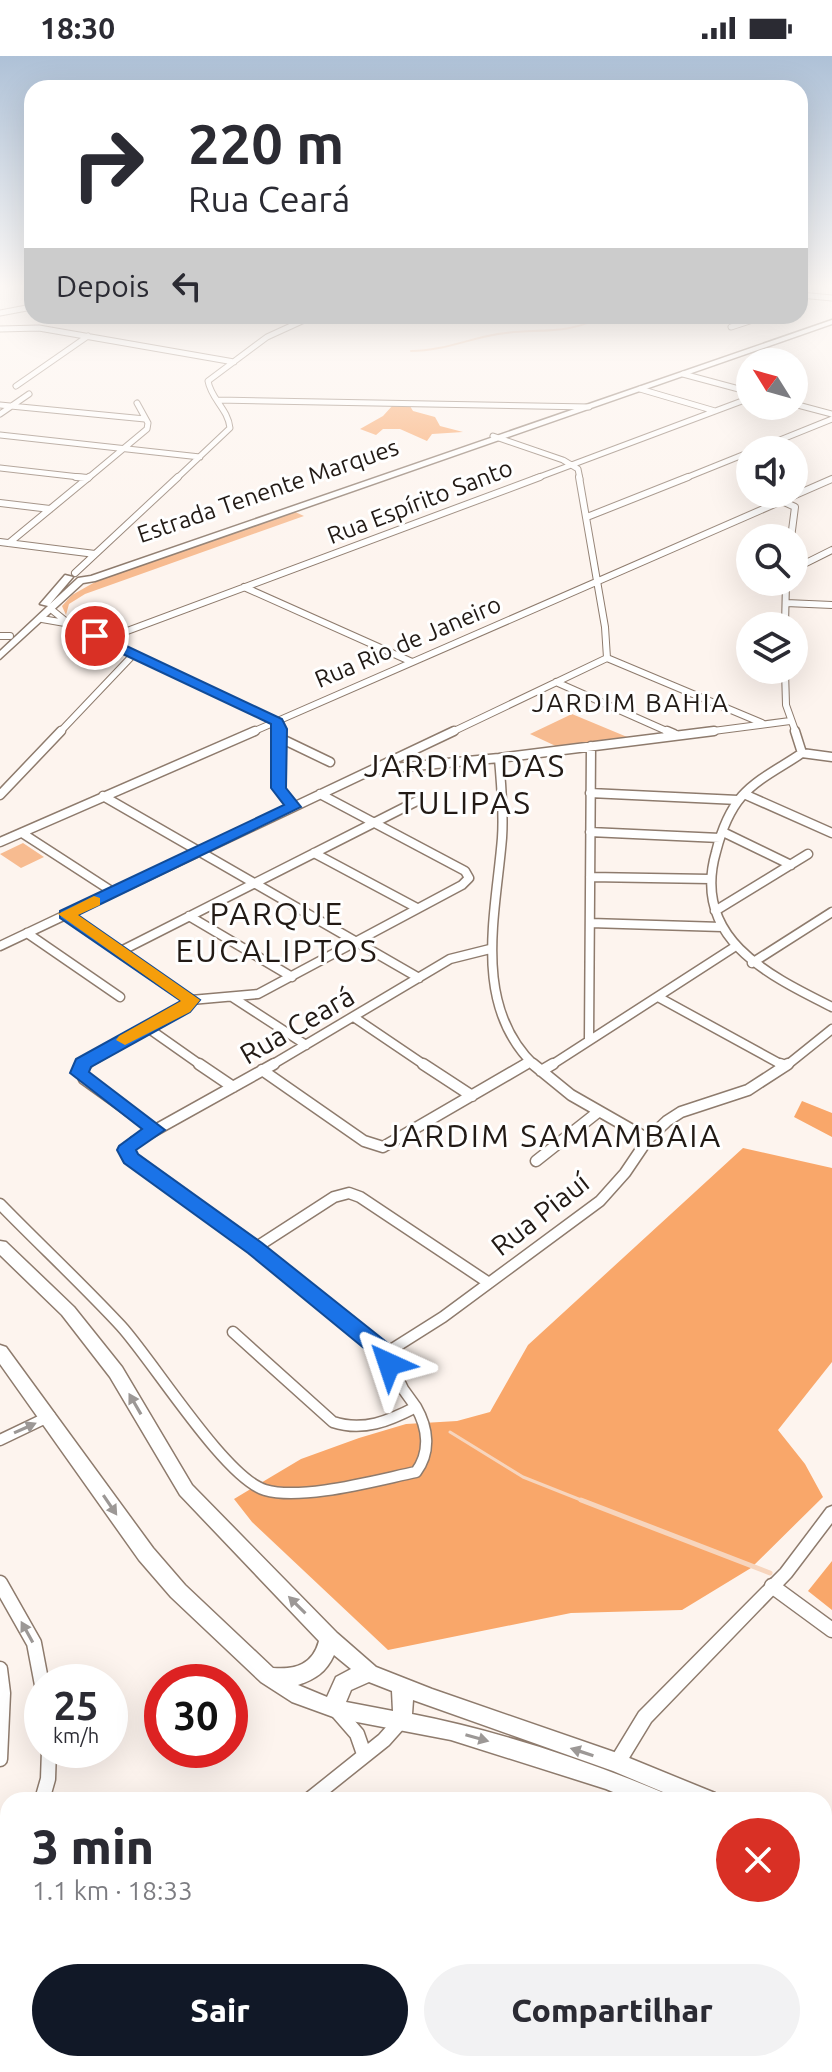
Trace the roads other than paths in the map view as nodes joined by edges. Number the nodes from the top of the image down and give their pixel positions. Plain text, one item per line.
1 (27, 378) edge
2 (212, 378) edge
3 (665, 378) edge
4 (671, 378) edge
5 (696, 378) edge
6 (16, 386) dead end
7 (640, 389) junction
8 (736, 391) edge
9 (29, 394) dead end
10 (217, 400) junction
11 (736, 401) edge
12 (137, 403) dead end
13 (0, 405) edge
14 (11, 406) junction
15 (586, 406) junction
16 (808, 409) edge
17 (715, 411) junction
18 (0, 414) edge
19 (832, 417) edge
20 (145, 419) junction
21 (0, 435) edge
22 (787, 436) edge
23 (497, 437) junction
24 (126, 449) junction
25 (200, 457) junction
26 (736, 457) edge
27 (573, 464) junction
28 (0, 468) edge
29 (88, 478) junction
30 (832, 479) edge
31 (808, 490) edge
32 (0, 503) edge
33 (766, 508) edge
34 (50, 509) junction
35 (587, 517) junction
36 (0, 542) edge
37 (9, 543) junction
38 (832, 550) edge
39 (95, 554) junction
40 (808, 562) edge
41 (79, 574) junction
42 (597, 583) junction
43 (244, 587) junction
44 (786, 596) edge
45 (786, 603) junction
46 (832, 605) edge
47 (47, 608) junction
48 (786, 612) edge
49 (42, 619) junction
50 (68, 623) junction
51 (5, 636) edge
52 (103, 640) junction
53 (0, 646) edge
54 (134, 654) junction
55 (0, 656) edge
56 (607, 658) junction
57 (412, 662) junction
58 (556, 682) junction
59 (786, 684) edge
60 (790, 721) junction
61 (277, 722) junction
62 (764, 724) junction
63 (677, 735) junction
64 (280, 738) junction
65 (591, 746) junction
66 (802, 753) junction
67 (832, 757) edge
68 (499, 758) junction
69 (330, 762) dead end
70 (370, 770) junction
71 (590, 793) junction
72 (320, 794) junction
73 (0, 795) edge
74 (103, 796) junction
75 (741, 797) junction
76 (419, 800) dead end
77 (293, 807) junction
78 (374, 823) junction
79 (590, 832) junction
80 (22, 833) junction
81 (832, 833) edge
82 (722, 835) junction
83 (0, 842) edge
84 (198, 852) junction
85 (314, 853) junction
86 (808, 854) dead end
87 (791, 865) junction
88 (590, 877) junction
89 (710, 879) junction
90 (253, 883) junction
91 (113, 892) junction
92 (417, 908) junction
93 (715, 911) junction
94 (832, 912) edge
95 (66, 914) junction
96 (189, 916) junction
97 (590, 923) junction
98 (722, 927) junction
99 (27, 933) junction
100 (354, 941) junction
101 (0, 946) edge
102 (736, 946) junction
103 (490, 949) junction
104 (121, 951) junction
105 (752, 963) junction
106 (292, 977) junction
107 (419, 978) junction
108 (120, 997) dead end
109 (232, 997) junction
110 (658, 997) junction
111 (191, 1000) junction
112 (832, 1007) edge
113 (355, 1018) junction
114 (148, 1028) junction
115 (832, 1029) edge
116 (589, 1040) junction
117 (306, 1045) junction
118 (530, 1061) junction
119 (785, 1066) junction
120 (262, 1070) junction
121 (541, 1071) junction
122 (233, 1087) junction
123 (472, 1096) junction
124 (598, 1112) junction
125 (155, 1130) junction
126 (648, 1139) junction
127 (536, 1161) dead end
128 (0, 1204) edge
129 (0, 1246) edge
130 (255, 1248) junction
131 (489, 1283) junction
132 (233, 1332) dead end
133 (0, 1351) edge
134 (386, 1353) junction
135 (416, 1407) junction
136 (50, 1416) junction
137 (0, 1440) edge
138 (832, 1512) edge
139 (0, 1583) edge
140 (772, 1586) junction
141 (832, 1630) edge
142 (330, 1639) junction
143 (38, 1664) edge
144 (0, 1669) edge
145 (369, 1673) junction
146 (268, 1676) junction
147 (401, 1686) junction
148 (336, 1709) junction
149 (400, 1721) junction
150 (364, 1754) junction
151 (0, 1759) edge
152 (617, 1763) junction
153 (48, 1768) edge
154 (44, 1792) edge
155 (319, 1792) edge
156 (637, 1792) edge
157 (688, 1792) edge

1 - 6 street
2 - 10 street
3 - 15 main road, Estrada Tenente Marques
4 - 7 main road, Estrada Tenente Marques
5 - 8 street
7 - 15 main road, Estrada Tenente Marques
7 - 17 street
9 - 14 street
10 - 15 street
10 - 25 street
11 - 17 street, Rua Espírito Santo
12 - 20 street
13 - 14 street
14 - 18 street
14 - 20 street
15 - 23 main road, Estrada Tenente Marques
16 - 19 street
17 - 27 street, Rua Espírito Santo
19 - 22 street
20 - 24 street
21 - 24 street
23 - 27 street
23 - 41 main road, Estrada Tenente Marques
24 - 25 street
24 - 29 street
25 - 39 street
26 - 35 street
27 - 35 street
27 - 43 street, Rua Espírito Santo
28 - 29 street
29 - 34 street
30 - 31 street, Rua Rio de Janeiro
32 - 34 street
33 - 42 street, Rua Rio de Janeiro
34 - 37 street
35 - 42 street
36 - 37 street
37 - 39 street
38 - 40 street
39 - 41 street
41 - 47 main road, Estrada Tenente Marques
42 - 56 street
42 - 57 street, Rua Rio de Janeiro
43 - 52 street, Rua Espírito Santo
43 - 57 street
44 - 45 street
45 - 46 street
45 - 48 street
47 - 49 main road, Estrada Tenente Marques
47 - 50 street
47 - 51 main road, Estrada Tenente Marques
49 - 50 street
49 - 55 main road, Estrada Tenente Marques
50 - 52 street
51 - 53 main road, Estrada Tenente Marques
52 - 54 street
54 - 61 street
54 - 73 street
56 - 58 street
56 - 62 street
57 - 61 street, Rua Rio de Janeiro
58 - 63 street
58 - 70 street
59 - 60 street
60 - 62 street
60 - 66 street
61 - 64 street
61 - 74 street, Rua Rio de Janeiro
62 - 63 street
63 - 65 street
64 - 69 street
64 - 77 street
65 - 68 street
65 - 71 street
66 - 67 street
66 - 75 street
68 - 70 street
68 - 103 street
70 - 72 street
71 - 75 street
71 - 79 street
72 - 77 street
72 - 78 street
74 - 80 street, Rua Rio de Janeiro
74 - 84 street
75 - 81 street
75 - 82 street
76 - 78 street
77 - 84 street
78 - 85 street
78 - 92 street
79 - 82 street
79 - 88 street
80 - 83 street, Rua Rio de Janeiro
80 - 91 street
82 - 87 street
82 - 89 street
84 - 90 street
84 - 91 street
85 - 90 street
85 - 92 street
86 - 87 street
87 - 93 street
88 - 89 street
88 - 97 street
89 - 93 street
90 - 96 street
90 - 100 street
91 - 95 street
92 - 100 street
93 - 98 street
94 - 105 street
95 - 99 street
95 - 104 street
96 - 104 street
96 - 106 street
97 - 98 street
97 - 116 street
98 - 102 street
99 - 101 street
99 - 108 street
100 - 106 street
100 - 107 street
102 - 105 street
102 - 110 street
103 - 107 street, Rua Ceará
103 - 118 street
104 - 111 street
105 - 112 street
106 - 109 street
107 - 113 street, Rua Ceará
109 - 111 street
109 - 117 street
110 - 116 street
110 - 119 street
111 - 114 street
113 - 117 street, Rua Ceará
113 - 123 street
114 - 122 street
114 - 125 street
115 - 119 street, Rua Piauí
116 - 121 street
117 - 120 street, Rua Ceará
118 - 121 street
118 - 123 street
119 - 126 street, Rua Piauí
120 - 122 street, Rua Ceará
120 - 123 street
121 - 124 street
122 - 125 street, Rua Ceará
124 - 126 street
124 - 127 street
125 - 130 street, Rua Ceará
126 - 131 street, Rua Piauí
128 - 135 street
142 -> 129 main road
130 - 131 street
130 - 134 street
131 - 134 street, Rua Piauí
132 - 135 street
133 - 136 main road
134 - 135 street
137 -> 136 street
136 -> 146 main road
138 - 140 street
143 -> 139 street
140 - 141 street
140 - 152 street
142 - 145 main road
142 - 146 main road
144 - 151 street
145 - 147 main road
145 - 148 main road
146 - 148 main road
147 - 149 main road
152 -> 147 main road
148 - 149 main road
148 - 150 street
149 - 150 street
149 -> 156 main road
150 - 155 street
152 - 157 main road
153 - 154 street

